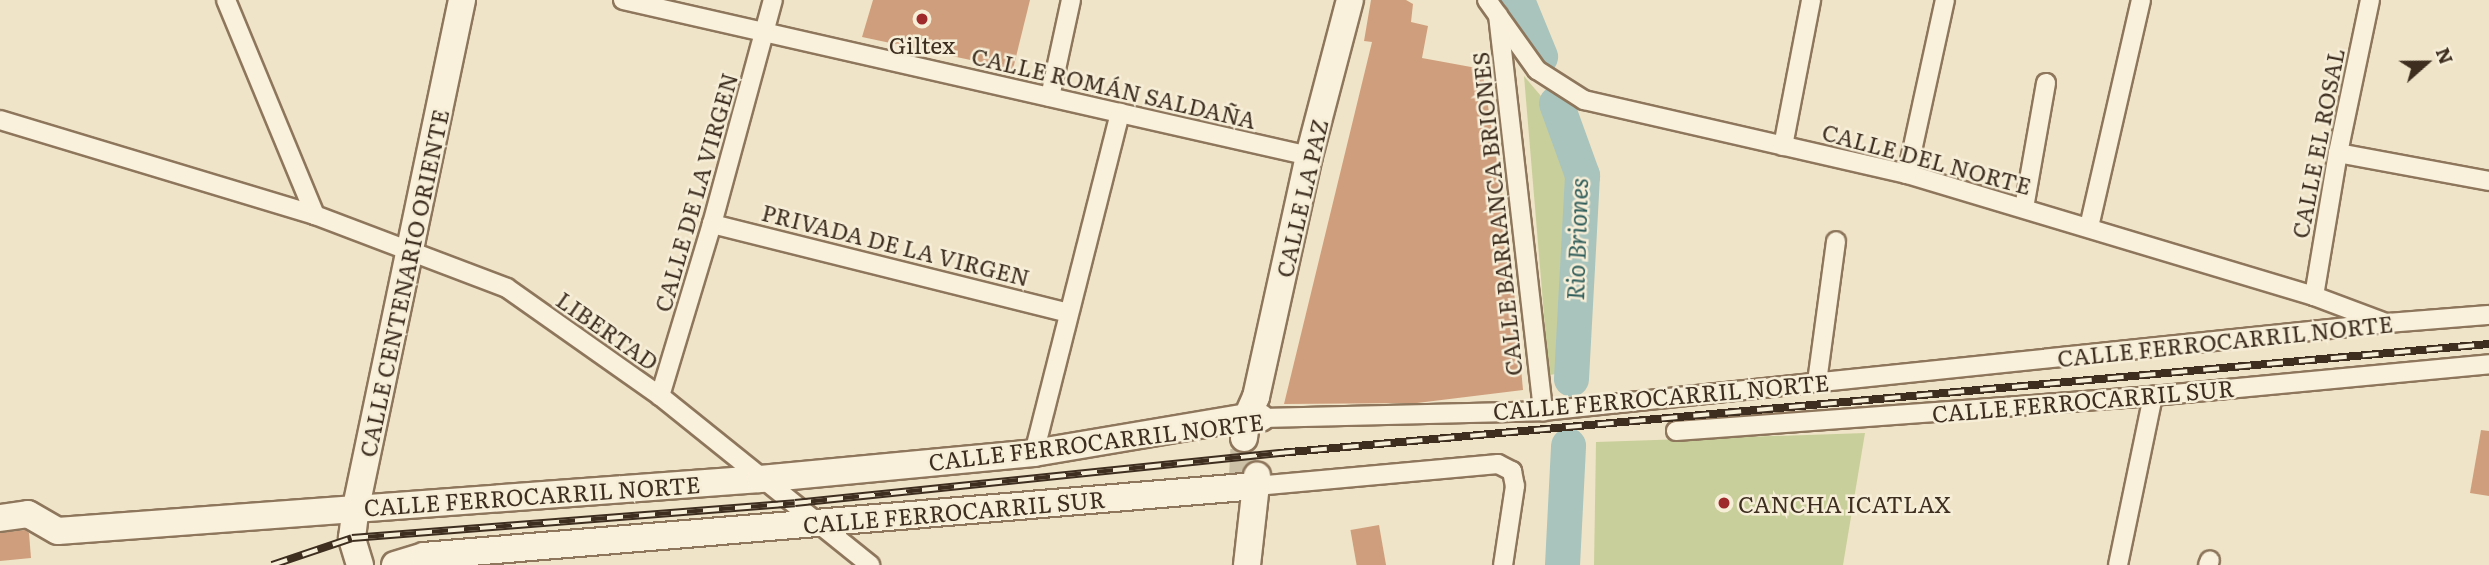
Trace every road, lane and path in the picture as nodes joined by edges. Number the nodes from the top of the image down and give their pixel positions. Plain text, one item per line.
1 (226, 0) edge
2 (462, 0) edge
3 (623, 0) edge
4 (773, 0) edge
5 (1071, 0) edge
6 (1350, 0) edge
7 (1811, 0) edge
8 (1945, 0) edge
9 (2141, 0) edge
10 (2370, 0) edge
11 (1492, 6) edge
12 (766, 33) junction
13 (2046, 83) dead end
14 (1050, 97) junction
15 (1120, 113) junction
16 (0, 120) edge
17 (1783, 146) junction
18 (2338, 153) junction
19 (1309, 156) junction
20 (1908, 174) junction
21 (2489, 181) edge
22 (2024, 208) junction
23 (315, 215) junction
24 (712, 224) junction
25 (2088, 227) junction
26 (1836, 242) dead end
27 (410, 251) junction
28 (2314, 296) junction
29 (1068, 313) junction
30 (2489, 315) edge
31 (2387, 323) junction
32 (2489, 364) edge
33 (1816, 382) junction
34 (660, 396) junction
35 (2153, 396) junction
36 (1543, 411) junction
37 (1253, 422) junction
38 (1676, 431) dead end
39 (1034, 453) junction
40 (760, 479) junction
41 (1250, 485) junction
42 (356, 507) junction
43 (0, 518) edge
44 (818, 522) junction
45 (360, 565) edge
46 (395, 565) edge
47 (870, 565) edge
48 (1247, 565) edge
49 (1503, 565) edge
50 (2118, 565) edge

1 - 23 street
2 - 27 main road, CALLE CENTENARIO ORIENTE
3 - 12 street, CALLE ROMÁN SALDAÑA
4 - 12 street, CALLE DE LA VIRGEN
5 - 14 street
6 - 19 main road, CALLE LA PAZ
7 - 17 street
8 - 20 street
9 - 25 street
10 - 18 street, CALLE EL ROSAL
11 - 17 street, CALLE DEL NORTE
11 - 36 street, CALLE BARRANCA BRIONES
12 - 14 street, CALLE ROMÁN SALDAÑA
12 - 24 street, CALLE DE LA VIRGEN
13 - 22 street
14 - 15 street, CALLE ROMÁN SALDAÑA
15 - 19 street, CALLE ROMÁN SALDAÑA
15 - 29 street
16 - 23 street, LIBERTAD
17 - 20 street, CALLE DEL NORTE
18 - 21 street
18 - 28 street, CALLE EL ROSAL
19 - 37 main road, CALLE LA PAZ
20 - 22 street, CALLE DEL NORTE
22 - 25 street, CALLE DEL NORTE
23 - 27 street, LIBERTAD
24 - 29 street, PRIVADA DE LA VIRGEN
24 - 34 street, CALLE DE LA VIRGEN
25 - 28 street, CALLE DEL NORTE
26 - 33 street
27 - 34 street, LIBERTAD
27 - 42 main road, CALLE CENTENARIO ORIENTE
28 - 31 street, CALLE DEL NORTE
29 - 39 street
30 - 31 street, CALLE FERROCARRIL NORTE
31 - 33 street, CALLE FERROCARRIL NORTE
32 - 35 street, CALLE FERROCARRIL SUR
33 - 36 street, CALLE FERROCARRIL NORTE
34 - 40 street, LIBERTAD
35 - 38 street, CALLE FERROCARRIL SUR
35 - 50 street
36 - 37 street, CALLE FERROCARRIL NORTE
37 - 39 main road, CALLE FERROCARRIL NORTE
39 - 40 main road, CALLE FERROCARRIL NORTE
40 - 42 main road, CALLE FERROCARRIL NORTE
40 - 44 street, LIBERTAD
41 - 44 main road, CALLE FERROCARRIL SUR
41 - 48 main road
41 - 49 street, CALLE FERROCARRIL SUR
42 - 43 main road, CALLE FERROCARRIL NORTE
42 - 45 main road, CALLE CENTENARIO ORIENTE
44 - 46 main road, CALLE FERROCARRIL SUR
44 - 47 street, LIBERTAD

